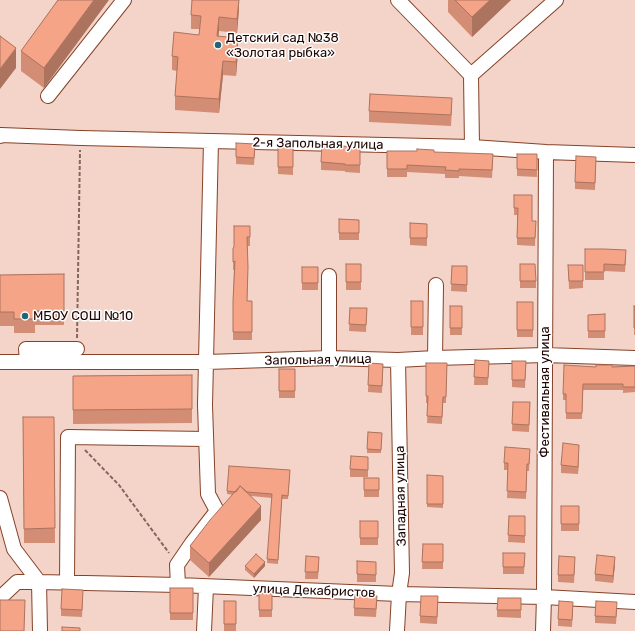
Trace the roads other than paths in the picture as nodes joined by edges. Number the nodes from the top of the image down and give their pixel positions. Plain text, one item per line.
1 (124, 0) edge
2 (398, 0) edge
3 (556, 0) edge
4 (471, 75) junction
5 (48, 96) dead end
6 (0, 135) edge
7 (211, 141) junction
8 (472, 147) junction
9 (546, 152) junction
10 (635, 154) edge
11 (329, 276) dead end
12 (436, 285) dead end
13 (77, 349) road end
14 (545, 355) junction
15 (329, 358) junction
16 (435, 358) junction
17 (635, 358) edge
18 (398, 360) junction
19 (0, 362) edge
20 (27, 362) junction
21 (207, 362) junction
22 (206, 439) junction
23 (0, 498) edge
24 (39, 582) junction
25 (67, 582) junction
26 (178, 585) junction
27 (206, 587) junction
28 (399, 594) junction
29 (544, 597) junction
30 (0, 598) edge
31 (635, 602) edge
32 (40, 631) edge
33 (204, 631) edge
34 (397, 631) edge
35 (543, 631) edge

1 - 5 street
2 - 4 street
3 - 4 street
4 - 8 street
6 - 7 street, 2-я Запольная улица
7 - 8 street, 2-я Запольная улица
7 - 21 street
8 - 9 street, 2-я Запольная улица
9 - 10 street, 2-я Запольная улица
9 - 14 street, Фестивальная улица
11 - 15 street
12 - 16 street
13 - 20 street
14 - 16 street, Запольная улица
14 - 17 street, Запольная улица
14 - 29 street, Фестивальная улица
15 - 18 street, Запольная улица
15 - 21 street, Запольная улица
16 - 18 street, Запольная улица
18 - 28 street, Западная улица
19 - 20 street, Запольная улица
20 - 21 street, Запольная улица
21 - 22 street
22 - 25 street
22 - 26 street
23 - 24 street
24 - 25 street, улица Декабристов
24 - 30 street, улица Декабристов
24 - 32 street
25 - 26 street, улица Декабристов
26 - 27 street, улица Декабристов
27 - 28 street, улица Декабристов
27 - 33 street
28 - 29 street, улица Декабристов
28 - 34 street, Западная улица
29 - 31 street, улица Декабристов
29 - 35 street, Фестивальная улица

